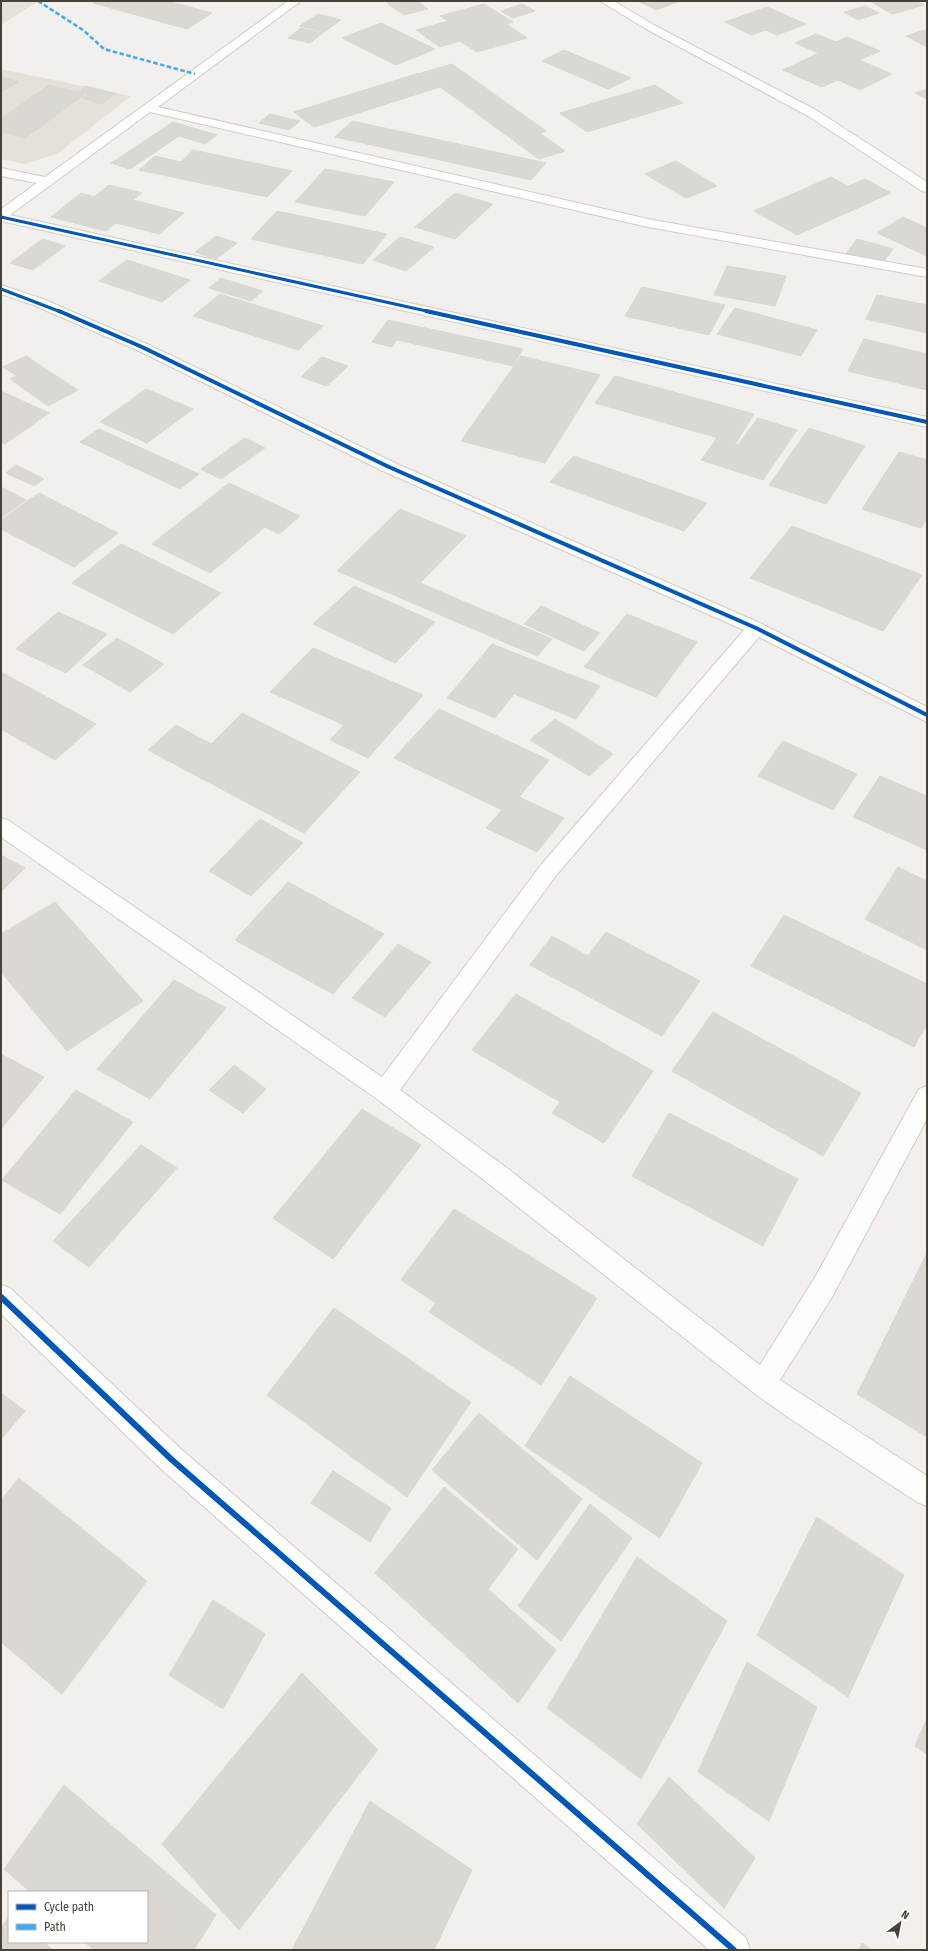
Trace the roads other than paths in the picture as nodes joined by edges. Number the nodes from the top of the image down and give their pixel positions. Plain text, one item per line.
1 (294, 1) edge
2 (606, 1) edge
3 (148, 108) junction
4 (1, 172) edge
5 (47, 181) junction
6 (927, 188) edge
7 (1, 216) edge
8 (927, 273) edge
9 (1, 289) edge
10 (927, 422) edge
11 (756, 628) junction
12 (927, 715) edge
13 (1, 826) edge
14 (385, 1092) junction
15 (927, 1096) edge
16 (1, 1297) edge
17 (763, 1384) junction
18 (927, 1492) edge
19 (734, 1950) edge

1 - 3 street
2 - 6 street
3 - 5 street
3 - 8 street
4 - 5 street
5 - 7 street
7 - 10 street
9 - 11 street
11 - 12 street
11 - 14 street
13 - 14 street
14 - 17 street
15 - 17 street
16 - 19 street
17 - 18 street

